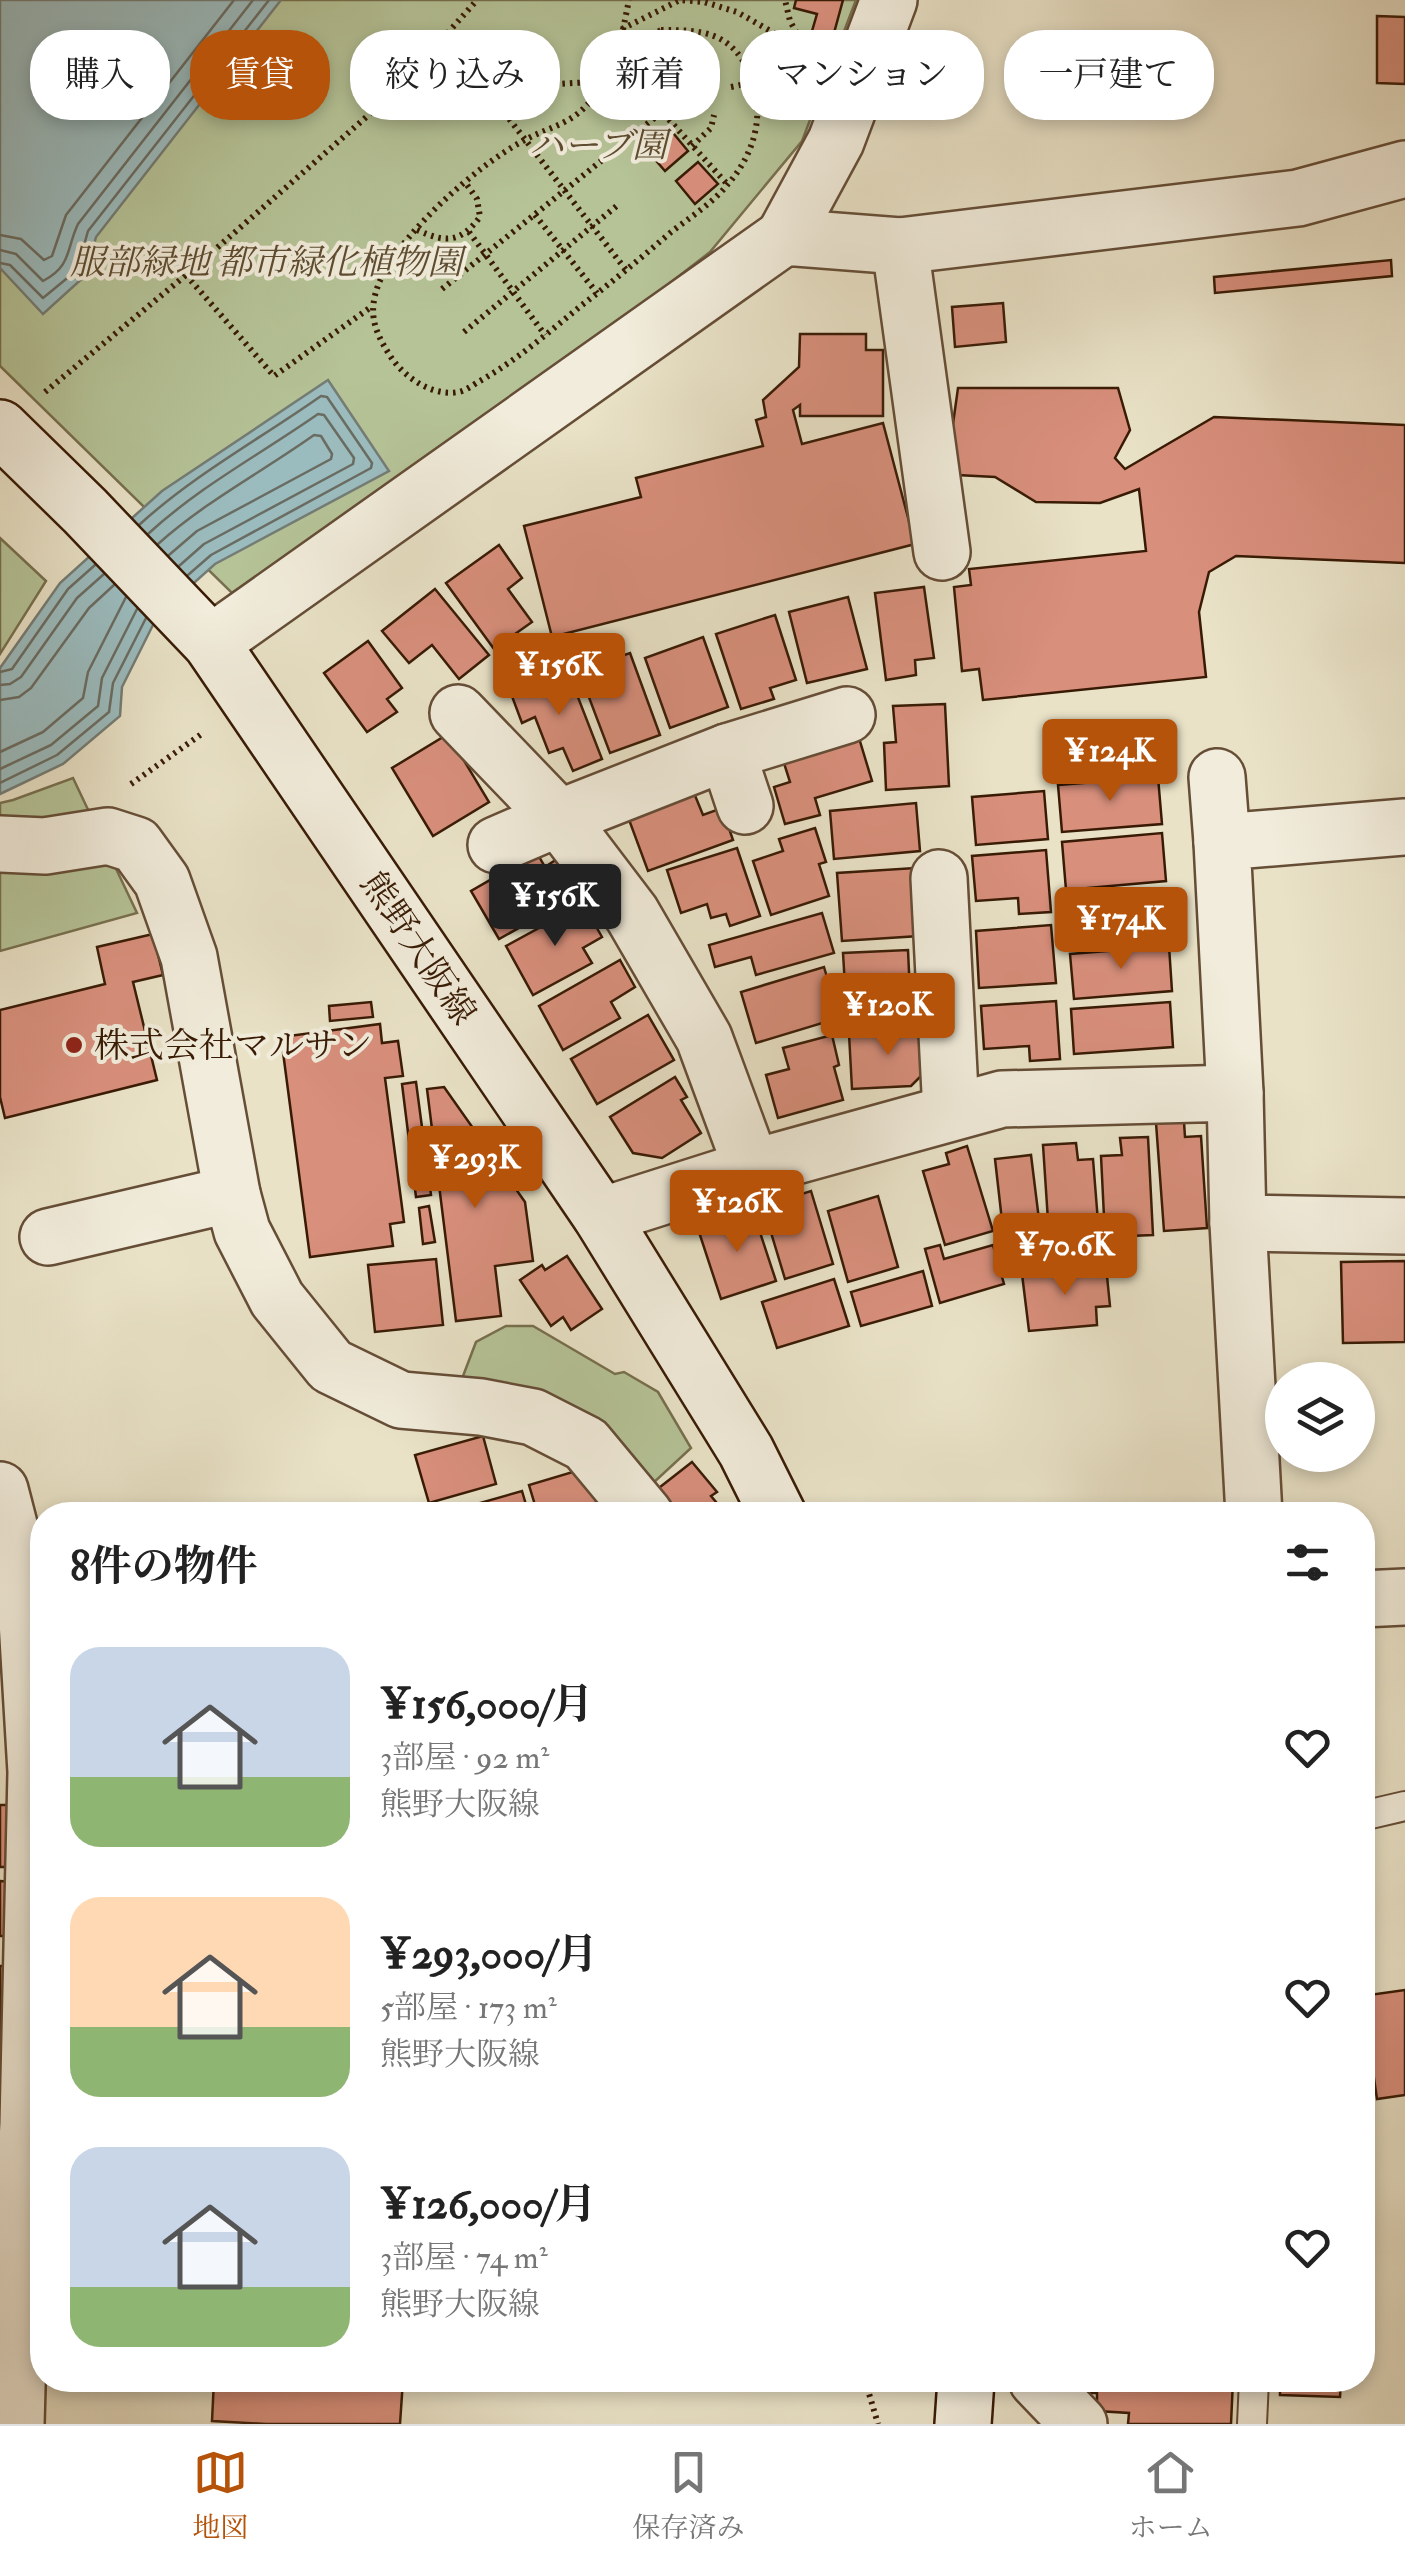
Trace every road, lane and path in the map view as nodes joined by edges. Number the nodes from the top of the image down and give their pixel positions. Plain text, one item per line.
1 (477, 0) edge
2 (629, 0) edge
3 (785, 0) edge
4 (889, 0) edge
5 (622, 29) joint
6 (450, 30) edge
7 (769, 30) edge
8 (795, 30) edge
9 (720, 36) edge
10 (740, 56) edge
11 (740, 85) edge
12 (731, 87) dead end
13 (580, 111) edge
14 (363, 120) edge
15 (508, 120) edge
16 (713, 120) edge
17 (759, 120) edge
18 (524, 140) junction
19 (692, 146) junction
20 (1405, 170) edge
21 (464, 182) junction
22 (728, 185) junction
23 (564, 192) junction
24 (619, 204) dead end
25 (535, 215) junction
26 (591, 226) junction
27 (417, 230) junction
28 (468, 232) junction
29 (784, 237) junction
30 (900, 246) junction
31 (563, 250) junction
32 (486, 254) junction
33 (626, 270) junction
34 (186, 275) junction
35 (442, 288) dead end
36 (513, 290) junction
37 (598, 293) junction
38 (371, 307) junction
39 (464, 332) dead end
40 (545, 334) junction
41 (20, 412) edge
42 (942, 552) dead end
43 (202, 634) junction
44 (458, 713) dead end
45 (848, 715) dead end
46 (208, 730) dead end
47 (727, 752) junction
48 (1217, 778) dead end
49 (744, 806) dead end
50 (559, 818) junction
51 (1405, 827) edge
52 (108, 836) junction
53 (1222, 842) junction
54 (0, 844) edge
55 (496, 846) dead end
56 (939, 878) dead end
57 (1235, 1093) junction
58 (951, 1112) junction
59 (752, 1168) junction
60 (232, 1194) junction
61 (602, 1216) junction
62 (1238, 1223) junction
63 (1405, 1226) edge
64 (48, 1238) dead end
65 (0, 1490) edge
66 (634, 1502) edge
67 (772, 1502) edge
68 (1253, 1502) edge
69 (1405, 1597) edge
70 (1375, 1598) edge
71 (26, 1771) edge
72 (1405, 1806) edge
73 (1375, 1813) edge
74 (30, 1928) edge
75 (30, 2147) edge
76 (10, 2240) edge
77 (868, 2392) edge
78 (965, 2392) edge
79 (1048, 2392) edge
80 (1253, 2392) edge
81 (16, 2424) edge
82 (878, 2424) edge
83 (964, 2424) edge
84 (1079, 2424) edge
85 (1252, 2424) edge

1 - 6 path
2 - 5 path
3 - 8 path
4 - 29 street
5 - 7 path
9 - 10 path
11 - 12 path
13 - 18 path
14 - 34 path
15 - 18 path
16 - 19 path
17 - 22 path
18 - 21 path
18 - 23 path
19 - 22 path
19 - 23 path
20 - 30 street
21 - 27 path
21 - 28 path
22 - 33 path
23 - 25 path
23 - 26 path
24 - 26 path
25 - 31 path
25 - 32 path
26 - 31 path
26 - 33 path
27 - 28 path
27 - 38 path
28 - 32 path
29 - 30 street
29 - 43 street
30 - 42 street
31 - 36 path
31 - 37 path
32 - 35 path
32 - 36 path
33 - 37 path
34 - 38 path
34 - 41 path
36 - 39 path
36 - 40 path
37 - 40 path
38 - 40 path
41 - 43 street, 熊野大阪線
43 - 61 street, 熊野大阪線
44 - 50 street
45 - 47 street
46 - 52 path
47 - 49 street
47 - 50 street
48 - 53 street
50 - 55 street
50 - 59 street
51 - 53 street
52 - 54 street
52 - 60 street
53 - 57 street
56 - 58 street
57 - 58 street
57 - 62 street
58 - 59 street
59 - 61 street
60 - 64 street
60 - 66 street
61 - 67 street, 熊野大阪線
62 - 63 street
62 - 68 street
65 - 71 street
69 - 70 street
71 - 74 street
72 - 73 lane
75 - 76 street
76 - 81 street
77 - 82 path
78 - 83 street
79 - 84 street
80 - 85 lane

